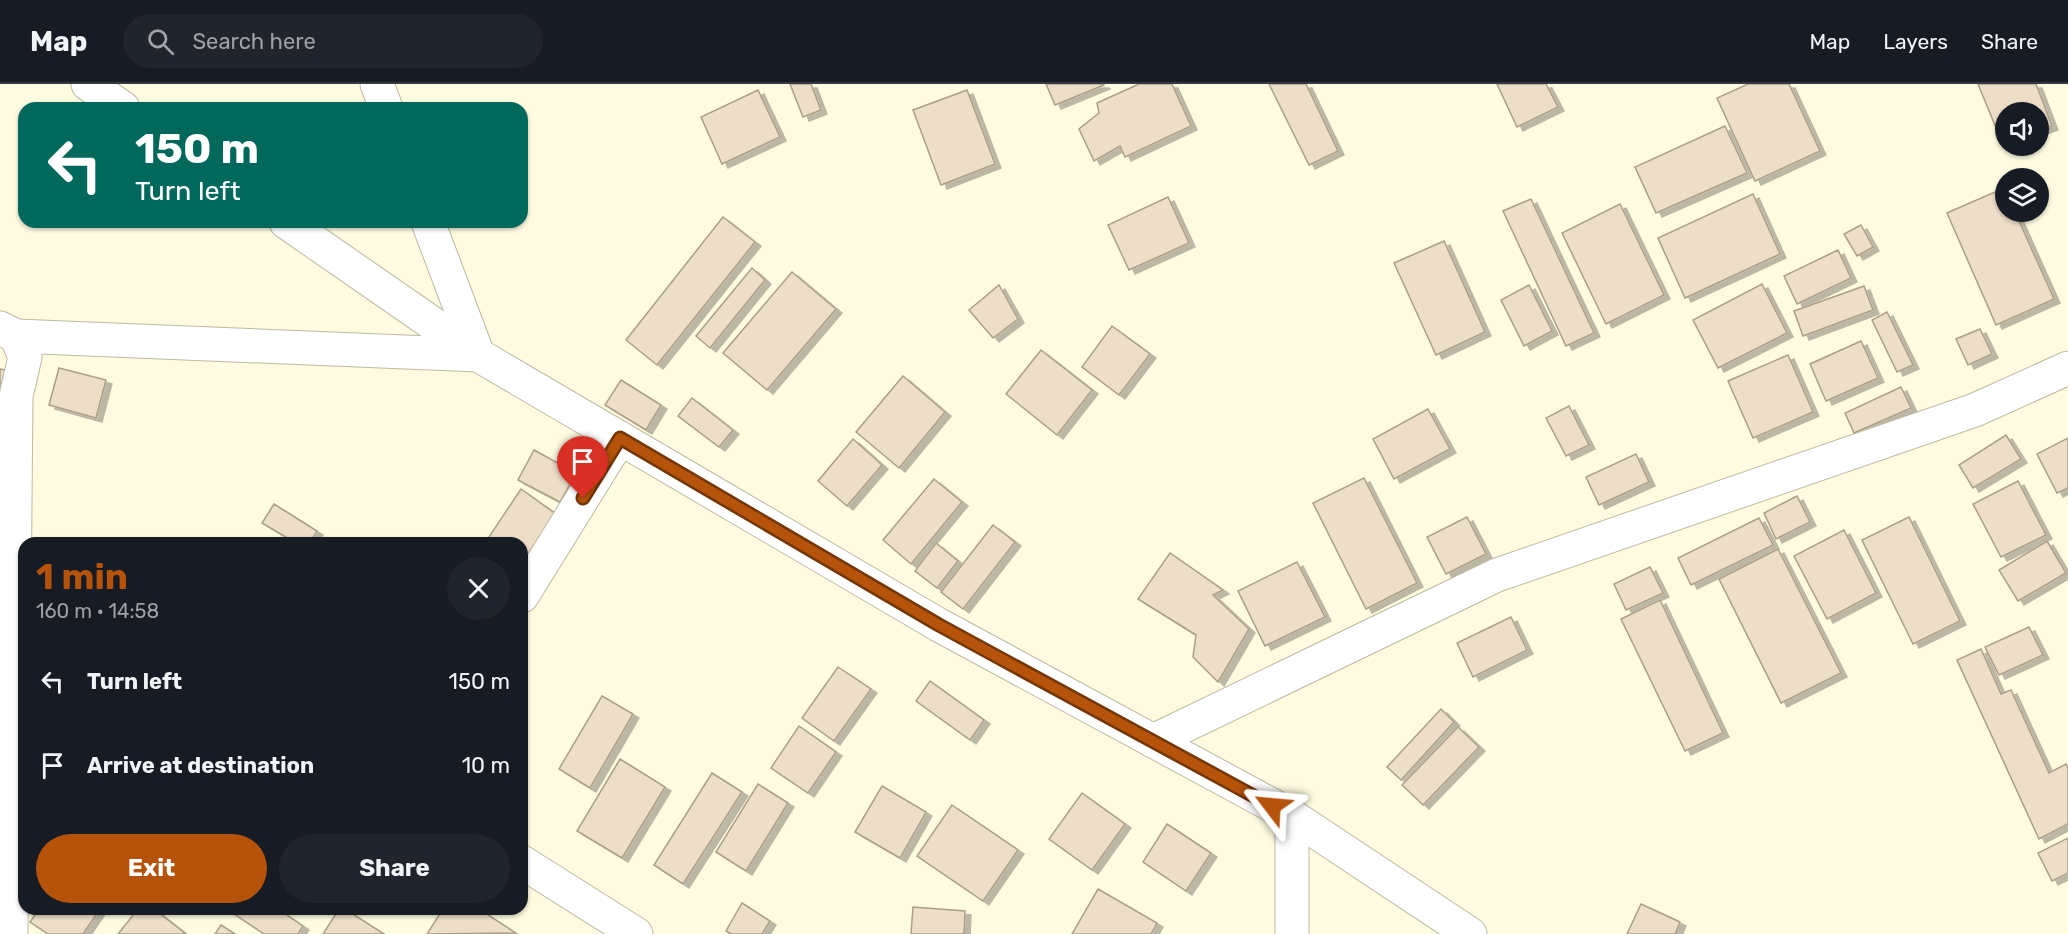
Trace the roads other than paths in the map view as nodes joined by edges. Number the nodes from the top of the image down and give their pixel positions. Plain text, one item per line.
1 (88, 84) edge
2 (377, 84) edge
3 (114, 102) edge
4 (384, 102) edge
5 (295, 228) edge
6 (430, 228) edge
7 (8, 332) edge
8 (478, 355) junction
9 (2068, 368) edge
10 (620, 438) junction
11 (18, 537) edge
12 (528, 586) edge
13 (18, 605) edge
14 (7, 697) edge
15 (1153, 741) junction
16 (1292, 816) junction
17 (528, 866) edge
18 (11, 934) edge
19 (636, 934) edge
20 (1292, 934) edge
21 (1470, 934) edge

1 - 3 street
2 - 4 street
5 - 8 street
6 - 8 street
7 - 8 street
7 - 11 street
8 - 10 street
9 - 15 street
10 - 12 street
10 - 15 street
13 - 14 street
14 - 18 street
15 - 16 street
16 - 20 street
16 - 21 street
17 - 19 street

